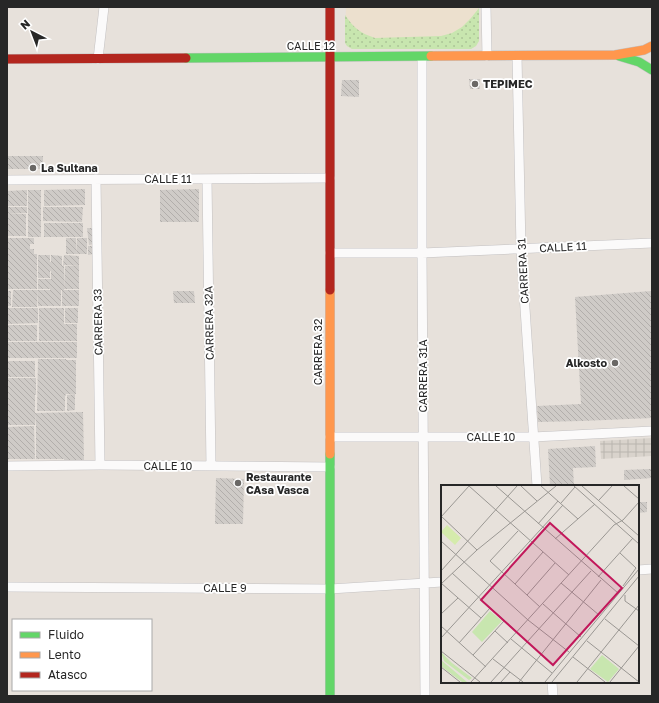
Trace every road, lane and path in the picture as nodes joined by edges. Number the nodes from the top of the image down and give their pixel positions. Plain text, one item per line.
1 (104, 7) edge
2 (330, 7) edge
3 (486, 7) edge
4 (652, 46) edge
5 (615, 55) junction
6 (487, 56) junction
7 (517, 56) junction
8 (422, 57) junction
9 (330, 58) junction
10 (7, 59) edge
11 (98, 59) junction
12 (652, 70) edge
13 (330, 178) junction
14 (96, 179) junction
15 (206, 179) junction
16 (7, 180) edge
17 (652, 243) edge
18 (521, 249) junction
19 (330, 253) junction
20 (422, 253) junction
21 (652, 431) edge
22 (330, 437) junction
23 (423, 437) junction
24 (533, 437) junction
25 (100, 465) junction
26 (7, 466) edge
27 (211, 466) junction
28 (330, 467) junction
29 (537, 485) edge
30 (652, 569) edge
31 (639, 570) edge
32 (441, 582) edge
33 (424, 583) junction
34 (7, 587) edge
35 (330, 589) junction
36 (552, 683) edge
37 (330, 696) edge
38 (425, 696) edge
39 (553, 696) edge

1 - 11 street
2 - 9 street, CARRERA 32
3 - 6 street
4 - 5 street, CALLE 12
5 - 7 street, CALLE 12
5 - 12 street, CALLE 12
6 - 7 street, CALLE 12
6 - 8 street, CALLE 12
7 - 18 street, CARRERA 31
8 - 9 street, CALLE 12
8 - 20 street, CARRERA 31A
9 - 11 street, CALLE 12
9 - 13 street, CARRERA 32
10 - 11 street, CALLE 12
13 - 15 street, CALLE 11
13 - 19 street, CARRERA 32
14 - 15 street, CALLE 11
14 - 16 street, CALLE 11
14 - 25 street, CARRERA 33
15 - 27 street, CARRERA 32A
17 - 18 street, CALLE 11
18 - 20 street, CALLE 11
18 - 24 street, CARRERA 31
19 - 20 street, CALLE 11
19 - 22 street, CARRERA 32
20 - 23 street, CARRERA 31A
21 - 24 street, CALLE 10
22 - 23 street, CALLE 10
22 - 28 street, CARRERA 32
23 - 24 street, CALLE 10
23 - 33 street, CARRERA 31A
24 - 29 street, CARRERA 31
25 - 26 street, CALLE 10
25 - 27 street, CALLE 10
27 - 28 street, CALLE 10
28 - 35 street, CARRERA 32
30 - 31 street
32 - 33 street, CALLE 9
33 - 35 street, CALLE 9
33 - 38 street, CARRERA 31A
34 - 35 street, CALLE 9
35 - 37 street, CARRERA 32
36 - 39 street

